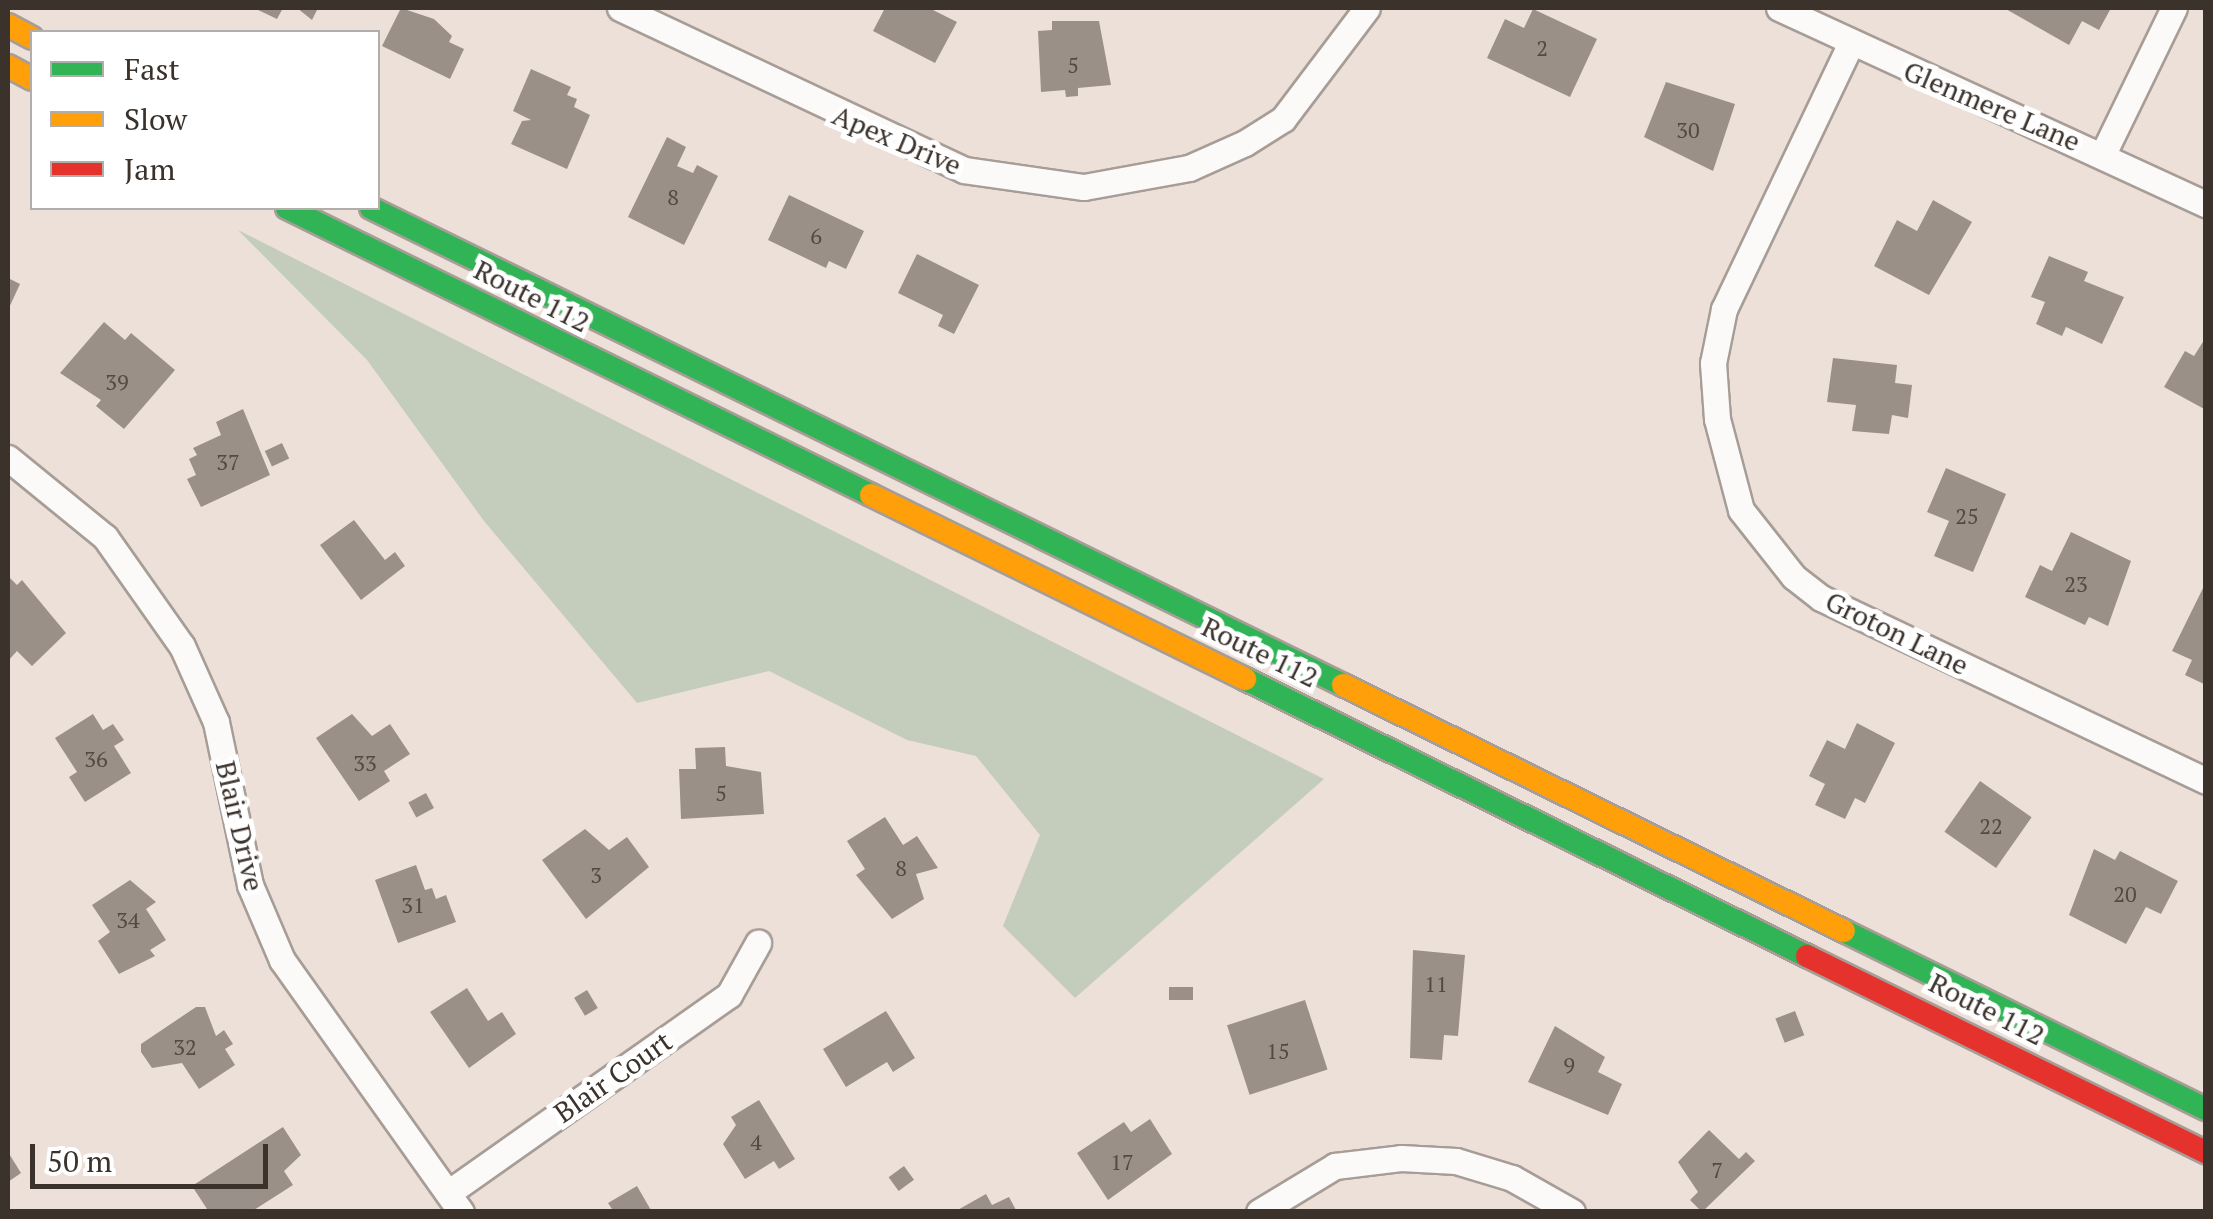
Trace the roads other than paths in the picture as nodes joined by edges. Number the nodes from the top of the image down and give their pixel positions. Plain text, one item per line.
1 (620, 8) edge
2 (1367, 8) edge
3 (1780, 8) edge
4 (2174, 8) edge
5 (8, 25) edge
6 (30, 37) edge
7 (1850, 45) junction
8 (8, 66) edge
9 (30, 78) edge
10 (2103, 154) junction
11 (2206, 204) edge
12 (291, 210) edge
13 (376, 210) edge
14 (8, 458) edge
15 (2206, 781) edge
16 (758, 943) dead end
17 (2206, 1109) edge
18 (2206, 1152) edge
19 (455, 1202) edge
20 (1259, 1212) edge
21 (1572, 1212) edge

1 - 2 street, Apex Drive
3 - 7 street, Glenmere Lane
4 - 10 street
5 - 6 main road
7 - 10 street, Glenmere Lane
7 - 15 street, Groton Lane
8 - 9 main road
10 - 11 street, Glenmere Lane
12 - 18 main road, Route 112
13 - 17 main road, Route 112
14 - 19 street, Blair Drive
16 - 19 street, Blair Court
20 - 21 street

